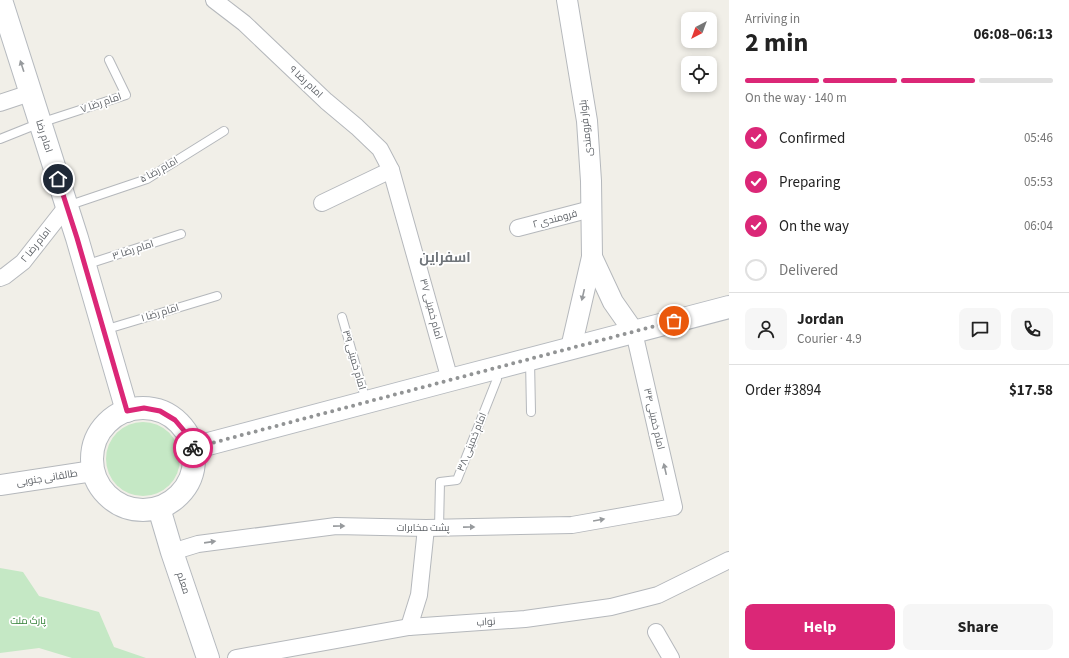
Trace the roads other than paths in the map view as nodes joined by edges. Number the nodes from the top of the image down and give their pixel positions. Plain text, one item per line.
1 (0, 0) edge
2 (214, 0) edge
3 (567, 0) edge
4 (109, 60) dead end
5 (30, 93) junction
6 (0, 103) edge
7 (40, 123) junction
8 (224, 131) dead end
9 (0, 139) edge
10 (392, 170) junction
11 (322, 203) dead end
12 (67, 206) junction
13 (591, 209) junction
14 (518, 228) dead end
15 (181, 234) dead end
16 (592, 257) junction
17 (85, 266) junction
18 (0, 278) edge
19 (217, 296) dead end
20 (729, 309) edge
21 (342, 318) dead end
22 (104, 330) junction
23 (634, 332) junction
24 (571, 348) junction
25 (530, 359) junction
26 (494, 368) junction
27 (450, 380) junction
28 (367, 402) junction
29 (127, 411) junction
30 (531, 412) dead end
31 (193, 448) junction
32 (93, 471) junction
33 (0, 485) edge
34 (674, 507) joint
35 (159, 508) junction
36 (432, 528) junction
37 (172, 552) junction
38 (729, 560) edge
39 (409, 627) junction
40 (656, 632) dead end
41 (208, 658) edge
42 (236, 658) edge
43 (671, 658) edge

5 -> 1 main road, امام رضا
2 - 10 street, امام رضا ۹
3 - 13 street, بلوار فرومندی
4 - 7 lane, امام رضا ۷
5 - 6 street
5 - 7 main road, امام رضا
7 - 9 lane
7 - 12 main road, امام رضا
8 - 12 lane, امام رضا ۵
10 - 11 street
10 - 27 street, امام خمینی ۳۷
12 - 17 main road, امام رضا
12 - 18 street, امام رضا ۲
13 - 14 street, فرومندی ۲
13 - 16 street, بلوار فرومندی
15 - 17 lane, امام رضا ۳
16 - 23 street
16 -> 24 street
17 - 22 main road, امام رضا
19 - 22 lane, امام رضا ۱
20 - 23 main road
21 - 28 lane, امام خمینی ۳۹
22 - 29 main road, امام رضا
23 - 24 main road
34 -> 23 street, امام خمینی ۳۴
24 - 25 main road
25 - 26 main road
25 - 30 lane
26 - 27 main road
26 - 36 lane, امام خمینی ۳۸
27 - 28 main road
28 - 31 main road
29 - 31 main road
29 - 32 main road
31 - 35 main road
32 - 33 street, طالقانی جنوبی
32 - 35 main road
36 -> 34 street, پشت مخابرات
35 - 37 main road, معلم
37 -> 36 street, پشت مخابرات
36 - 39 street
37 - 41 main road, معلم
38 - 39 street, نواب
39 - 42 street, نواب
40 - 43 street

